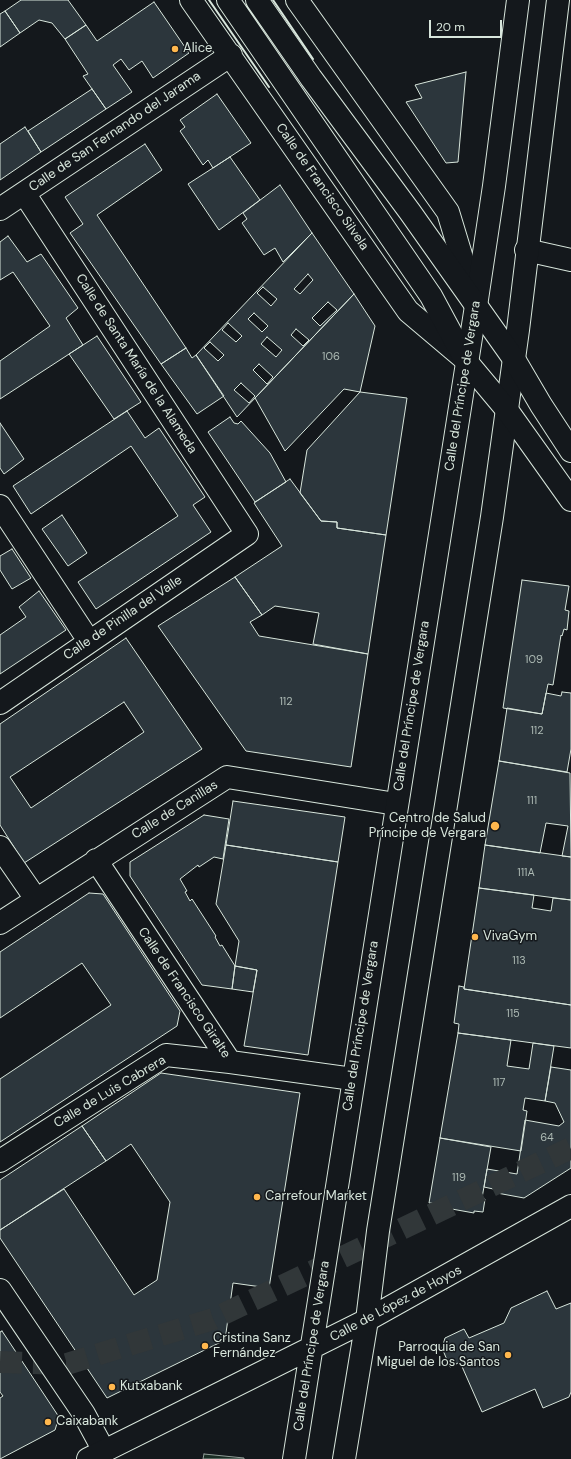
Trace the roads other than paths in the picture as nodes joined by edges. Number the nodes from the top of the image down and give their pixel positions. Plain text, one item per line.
1 (192, 0) edge
2 (228, 0) edge
3 (257, 0) edge
4 (297, 0) edge
5 (518, 0) edge
6 (558, 0) edge
7 (231, 55) junction
8 (24, 193) junction
9 (0, 209) edge
10 (526, 250) junction
11 (571, 260) edge
12 (476, 306) junction
13 (514, 359) junction
14 (466, 361) junction
15 (507, 410) junction
16 (571, 451) edge
17 (571, 500) edge
18 (0, 506) edge
19 (247, 534) joint
20 (88, 641) junction
21 (0, 703) edge
22 (396, 804) junction
23 (0, 847) edge
24 (96, 860) junction
25 (36, 900) junction
26 (0, 923) edge
27 (230, 1062) junction
28 (353, 1079) junction
29 (0, 1161) edge
30 (571, 1206) edge
31 (0, 1290) edge
32 (367, 1320) junction
33 (311, 1349) junction
34 (96, 1455) edge
35 (294, 1459) edge
36 (344, 1459) edge

1 - 7 main road, Calle de Francisco Silvela
2 - 14 main road, Calle de Francisco Silvela
3 - 12 main road
4 - 12 main road
5 - 12 main road, Calle del Príncipe de Vergara
6 - 10 main road
7 - 8 main road, Calle de San Fernando del Jarama
7 - 14 main road, Calle de Francisco Silvela
8 - 9 main road, Calle de San Fernando del Jarama
8 - 19 main road, Calle de Santa María de la Alameda
10 - 11 main road
10 - 13 main road
12 - 13 main road
12 - 14 main road, Calle del Príncipe de Vergara
13 - 15 main road
13 - 16 main road
14 - 15 main road, Calle de Francisco Silvela
14 - 22 main road, Calle del Príncipe de Vergara
15 - 17 main road, Calle de Francisco Silvela
15 - 32 main road
18 - 20 main road
19 - 20 main road, Calle de Pinilla del Valle
20 - 21 main road, Calle de Pinilla del Valle
22 - 24 main road, Calle de Canillas
22 - 28 main road, Calle del Príncipe de Vergara
23 - 25 main road
24 - 25 main road, Calle de Canillas
24 - 27 main road, Calle de Francisco Giralte
25 - 26 main road, Calle de Canillas
27 - 28 main road, Calle de Francisco Giralte
27 - 29 main road, Calle de Luis Cabrera
28 - 33 main road, Calle del Príncipe de Vergara
30 - 32 main road, Calle de López de Hoyos
31 - 34 main road
32 - 33 main road, Calle de López de Hoyos
32 - 36 main road
33 - 34 main road, Calle de López de Hoyos
33 - 35 main road, Calle del Príncipe de Vergara

